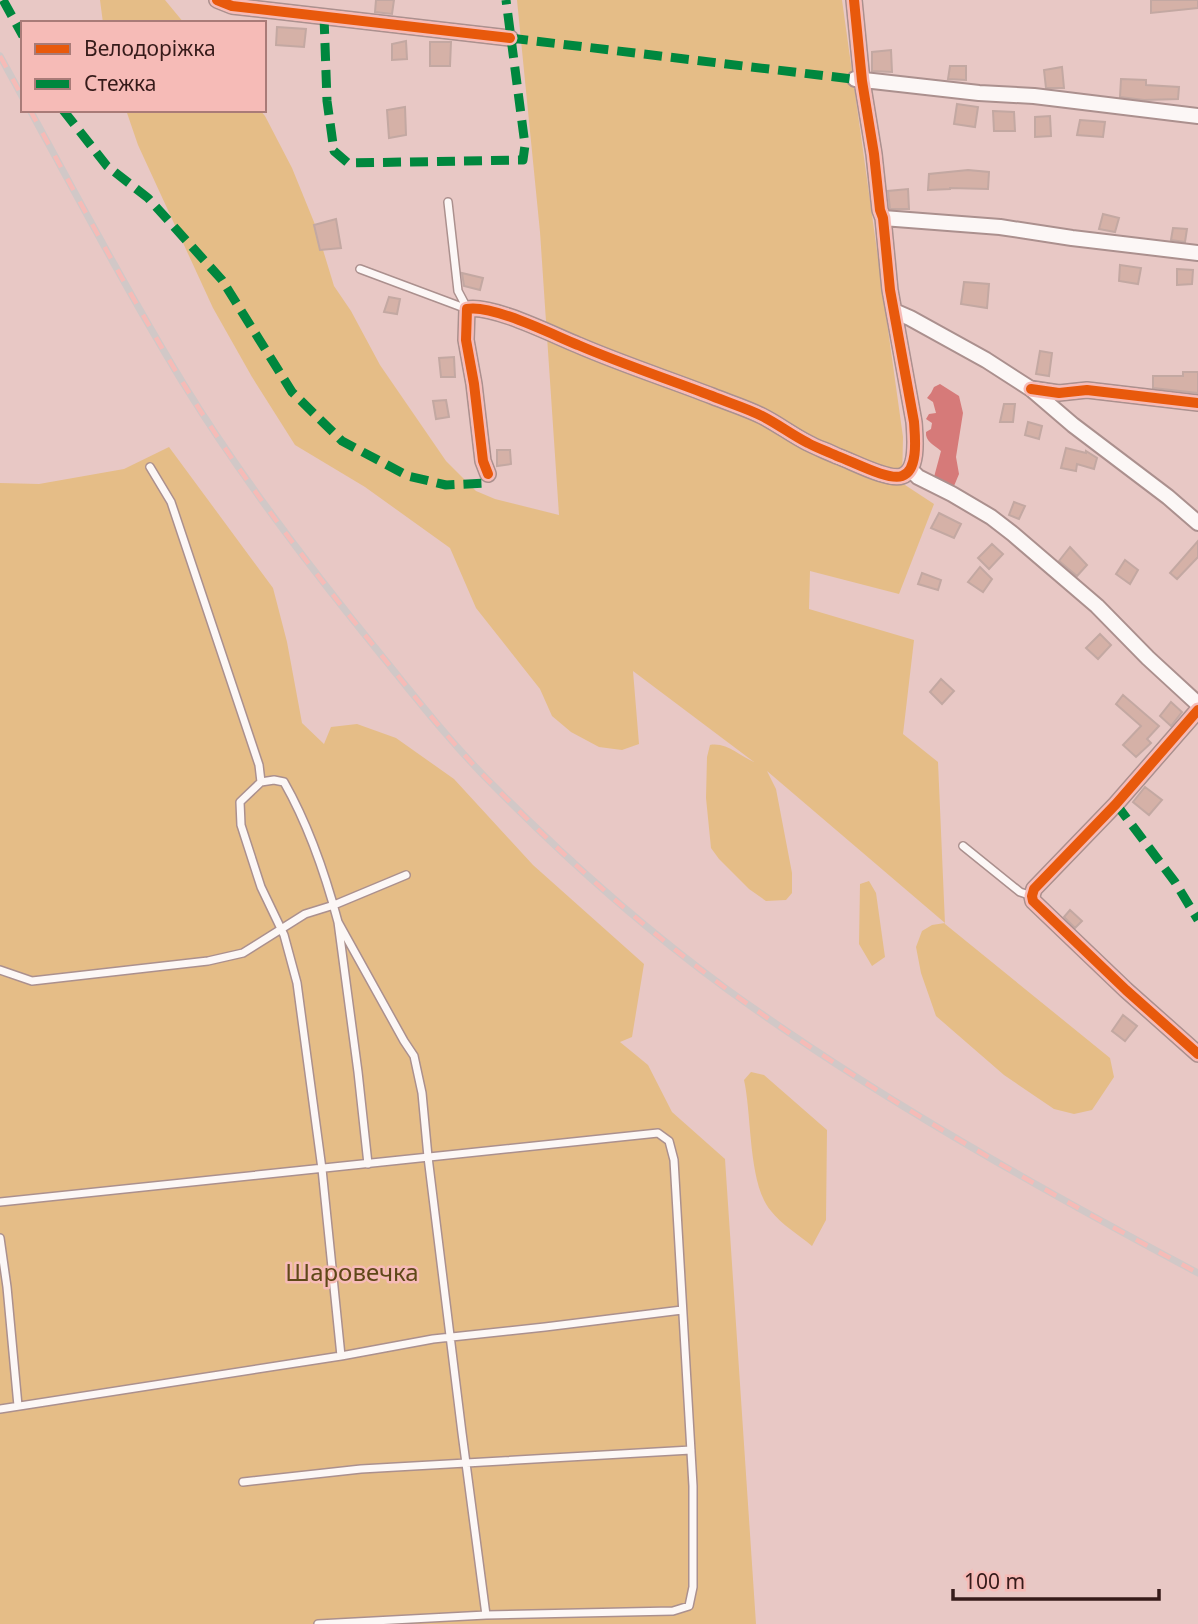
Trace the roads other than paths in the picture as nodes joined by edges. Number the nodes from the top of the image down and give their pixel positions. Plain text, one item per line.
1 (217, 0) edge
2 (854, 0) edge
3 (510, 38) dead end
4 (857, 80) junction
5 (1198, 116) edge
6 (448, 202) dead end
7 (883, 218) junction
8 (1198, 253) edge
9 (360, 269) dead end
10 (467, 309) junction
11 (894, 311) junction
12 (1031, 389) junction
13 (1198, 403) edge
14 (150, 467) dead end
15 (910, 469) junction
16 (488, 474) dead end
17 (1198, 523) edge
18 (1198, 704) edge
19 (1198, 710) edge
20 (261, 782) junction
21 (963, 846) dead end
22 (406, 875) dead end
23 (1032, 896) junction
24 (334, 905) junction
25 (338, 922) junction
26 (281, 928) junction
27 (0, 970) edge
28 (1198, 1054) edge
29 (428, 1157) junction
30 (368, 1164) junction
31 (321, 1168) junction
32 (0, 1202) edge
33 (0, 1238) edge
34 (682, 1310) junction
35 (450, 1337) junction
36 (341, 1356) junction
37 (18, 1406) junction
38 (0, 1409) edge
39 (691, 1450) junction
40 (466, 1464) junction
41 (243, 1482) dead end
42 (486, 1615) junction
43 (317, 1624) edge

1 - 3 street
2 - 4 street
4 - 5 street
4 - 7 street
6 - 10 lane
7 - 8 street
7 - 11 street
9 - 10 lane
10 - 15 street
10 - 16 street
11 - 12 street
11 - 15 street
12 - 13 street
12 - 17 street
14 - 20 lane
15 - 18 street
19 - 23 street
20 - 24 lane
20 - 26 lane
21 - 23 lane
22 - 24 lane
23 - 28 street
24 - 25 lane
24 - 26 lane
25 - 29 lane
25 - 30 lane
26 - 27 lane
26 - 31 lane
29 - 30 lane
29 - 34 lane
29 - 35 lane
30 - 31 lane
31 - 32 lane
31 - 36 lane
33 - 37 lane
34 - 35 lane
34 - 39 lane
35 - 36 lane
35 - 40 lane
36 - 37 lane
37 - 38 lane
39 - 40 lane
39 - 42 lane
40 - 41 lane
40 - 42 lane
42 - 43 lane

